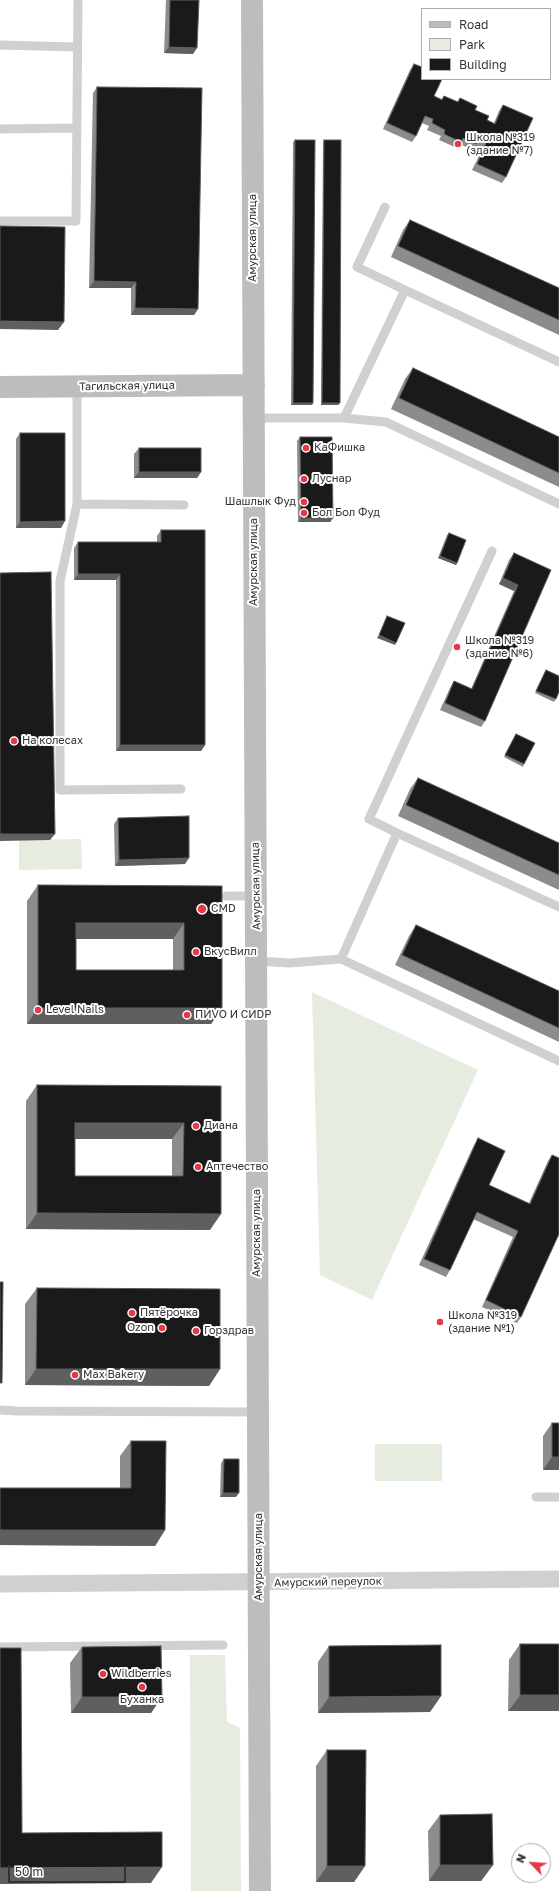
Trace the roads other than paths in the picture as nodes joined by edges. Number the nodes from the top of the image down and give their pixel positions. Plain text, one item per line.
1 (78, 0) edge
2 (252, 0) edge
3 (0, 45) edge
4 (77, 47) junction
5 (76, 128) junction
6 (0, 129) edge
7 (385, 207) dead end
8 (0, 221) edge
9 (405, 290) junction
10 (559, 362) edge
11 (254, 385) junction
12 (77, 386) junction
13 (0, 387) edge
14 (254, 418) junction
15 (344, 418) junction
16 (77, 504) junction
17 (559, 504) edge
18 (184, 505) dead end
19 (492, 551) dead end
20 (181, 789) dead end
21 (398, 833) junction
22 (226, 896) dead end
23 (256, 896) junction
24 (559, 907) edge
25 (341, 959) junction
26 (257, 961) junction
27 (559, 1061) edge
28 (0, 1410) edge
29 (258, 1412) junction
30 (536, 1497) dead end
31 (559, 1497) edge
32 (559, 1579) edge
33 (259, 1583) junction
34 (0, 1584) edge
35 (223, 1645) dead end
36 (87, 1646) junction
37 (0, 1647) edge
38 (87, 1657) edge
39 (260, 1891) edge

1 - 4 lane
2 - 11 street, Амурская улица
3 - 4 lane
4 - 5 lane
5 - 6 lane
5 - 8 lane
7 - 9 lane
9 - 10 lane
9 - 15 lane
11 - 12 street, Тагильская улица
11 - 14 street, Амурская улица
12 - 13 street, Тагильская улица
12 - 16 lane
14 - 15 lane
14 - 23 street, Амурская улица
15 - 17 lane
16 - 18 lane
16 - 20 lane
19 - 21 lane
21 - 24 lane
21 - 25 lane
22 - 23 lane
23 - 26 street, Амурская улица
25 - 26 lane
25 - 27 lane
26 - 29 street, Амурская улица
28 - 29 lane
29 - 33 street, Амурская улица
30 - 31 lane
32 - 33 street, Амурский переулок
33 - 34 street, Амурский переулок
33 - 39 street, Амурская улица
35 - 36 lane
36 - 37 lane
36 - 38 lane

